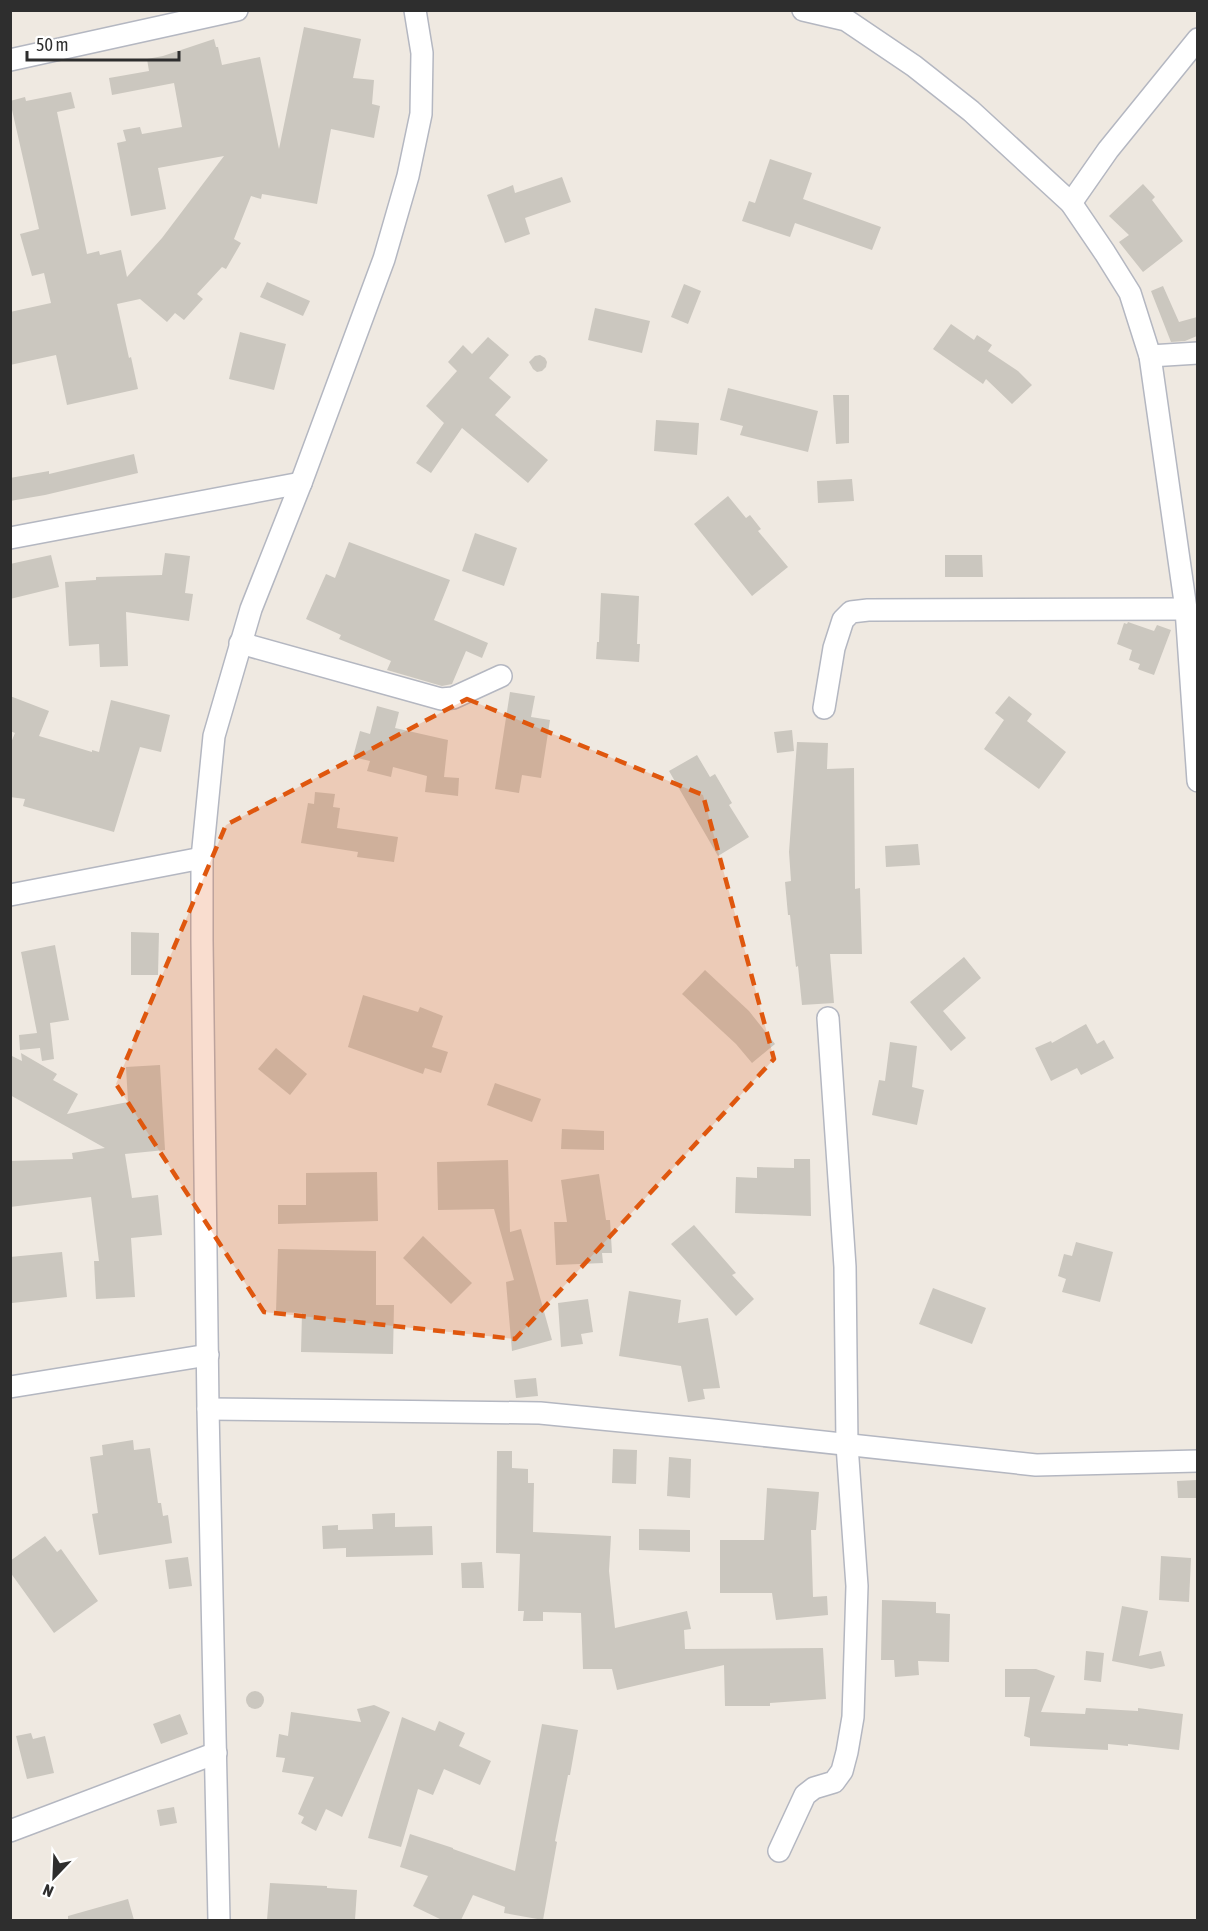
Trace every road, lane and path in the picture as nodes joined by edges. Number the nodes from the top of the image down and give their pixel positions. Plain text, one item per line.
1 (237, 10) edge
2 (415, 10) edge
3 (803, 10) edge
4 (1197, 39) edge
5 (10, 60) edge
6 (1071, 203) junction
7 (1197, 353) edge
8 (1150, 356) junction
9 (301, 483) junction
10 (10, 538) edge
11 (1186, 609) junction
12 (240, 643) junction
13 (501, 676) dead end
14 (824, 708) dead end
15 (1197, 781) edge
16 (202, 858) junction
17 (10, 895) edge
18 (828, 1018) dead end
19 (208, 1355) junction
20 (10, 1387) edge
21 (208, 1409) junction
22 (847, 1445) junction
23 (1197, 1461) edge
24 (216, 1753) junction
25 (10, 1831) edge
26 (778, 1851) dead end
27 (219, 1920) edge

1 - 5 street
2 - 9 street
3 - 6 street
4 - 6 street
6 - 8 street
7 - 8 street
8 - 11 street
9 - 10 street
9 - 12 street
11 - 14 street
11 - 15 street
12 - 13 street
12 - 16 street
16 - 17 street
16 - 19 street
18 - 22 street
19 - 20 street
19 - 21 street
21 - 22 street
21 - 24 street
22 - 23 street
22 - 26 street
24 - 25 street
24 - 27 street

